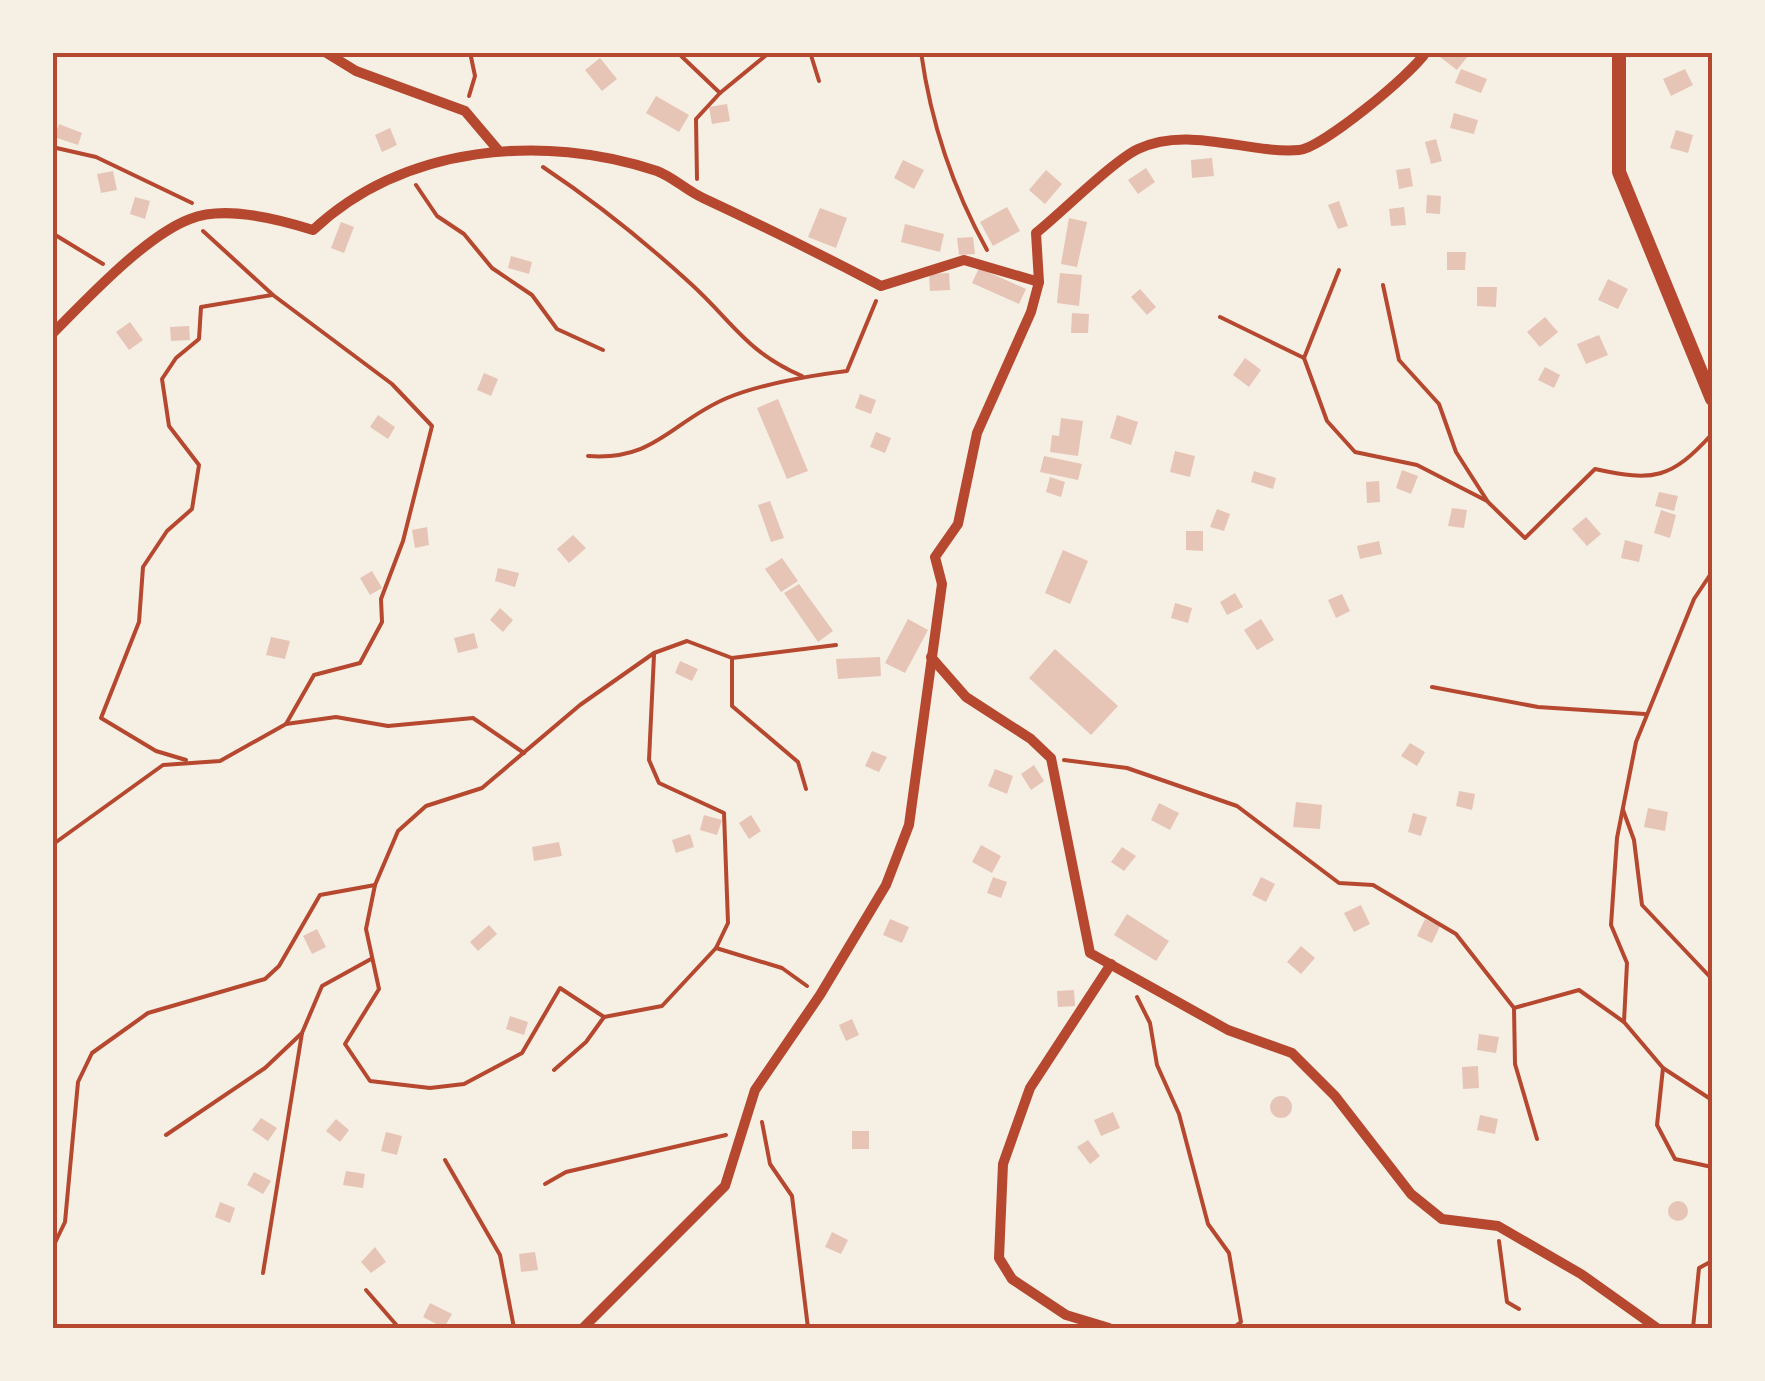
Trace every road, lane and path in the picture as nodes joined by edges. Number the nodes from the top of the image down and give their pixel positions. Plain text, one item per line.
1 (325, 52) edge
2 (470, 52) edge
3 (678, 52) edge
4 (754, 52) edge
5 (770, 52) edge
6 (810, 52) edge
7 (920, 52) edge
8 (1426, 52) edge
9 (1619, 52) edge
10 (760, 60) junction
11 (819, 81) dead end
12 (720, 92) junction
13 (465, 112) junction
14 (52, 147) edge
15 (498, 150) junction
16 (539, 165) dead end
17 (407, 173) junction
18 (697, 195) junction
19 (220, 214) junction
20 (189, 219) junction
21 (52, 233) edge
22 (988, 252) dead end
23 (1340, 270) dead end
24 (118, 271) junction
25 (1038, 282) junction
26 (1383, 285) dead end
27 (880, 286) junction
28 (272, 294) junction
29 (1220, 316) dead end
30 (52, 334) edge
31 (603, 350) dead end
32 (1304, 358) junction
33 (802, 376) junction
34 (1712, 399) edge
35 (1712, 434) edge
36 (588, 456) dead end
37 (1488, 502) junction
38 (1712, 572) edge
39 (836, 645) dead end
40 (654, 653) junction
41 (732, 658) junction
42 (931, 658) junction
43 (1432, 686) dead end
44 (1647, 714) junction
45 (286, 724) junction
46 (524, 754) junction
47 (1051, 758) junction
48 (186, 760) junction
49 (806, 789) dead end
50 (1623, 810) junction
51 (52, 845) edge
52 (375, 885) junction
53 (716, 948) junction
54 (372, 958) junction
55 (1111, 964) junction
56 (1123, 970) junction
57 (1712, 980) edge
58 (820, 996) junction
59 (1514, 1008) junction
60 (604, 1017) junction
61 (1624, 1022) junction
62 (302, 1033) junction
63 (1663, 1068) junction
64 (554, 1070) dead end
65 (755, 1090) junction
66 (1712, 1100) edge
67 (744, 1127) junction
68 (166, 1135) dead end
69 (1537, 1139) dead end
70 (444, 1160) dead end
71 (1712, 1167) edge
72 (545, 1184) dead end
73 (1498, 1226) junction
74 (52, 1249) edge
75 (1712, 1261) edge
76 (263, 1274) dead end
77 (366, 1290) dead end
78 (1519, 1308) dead end
79 (400, 1328) edge
80 (514, 1328) edge
81 (583, 1328) edge
82 (808, 1328) edge
83 (1110, 1328) edge
84 (1233, 1328) edge
85 (1657, 1328) edge
86 (1693, 1328) edge

1 - 13 street
2 - 13 path
3 - 12 path
4 - 10 path
5 - 10 path
6 - 11 path
7 - 22 path
8 - 25 street
9 - 34 street
10 - 12 path
12 - 18 path
13 - 15 street
14 - 19 path
15 - 17 street
15 - 18 street
16 - 33 path
17 - 19 street
17 - 31 path
18 - 27 street
19 - 20 street
20 - 24 street
20 - 28 path
21 - 24 path
23 - 32 path
24 - 30 street
25 - 27 street
25 - 42 street
26 - 37 path
27 - 33 path
28 - 45 path
28 - 48 path
29 - 32 path
32 - 37 path
33 - 36 path
35 - 37 path
38 - 44 path
39 - 41 path
40 - 41 path
40 - 46 path
40 - 53 path
41 - 49 path
42 - 47 street
42 - 58 street
43 - 44 path
44 - 50 path
45 - 46 path
45 - 48 path
46 - 52 path
47 - 55 street
47 - 59 path
48 - 51 path
50 - 57 path
50 - 61 path
52 - 54 path
52 - 74 path
53 - 58 path
53 - 60 path
54 - 60 path
54 - 62 path
55 - 56 street
55 - 83 street
56 - 73 street
56 - 84 path
58 - 65 street
59 - 61 path
59 - 69 path
60 - 64 path
61 - 63 path
62 - 68 path
62 - 76 path
63 - 66 path
63 - 71 path
65 - 67 street
65 - 82 path
67 - 72 path
67 - 81 street
70 - 80 path
73 - 78 path
73 - 85 street
75 - 86 path
77 - 79 path

